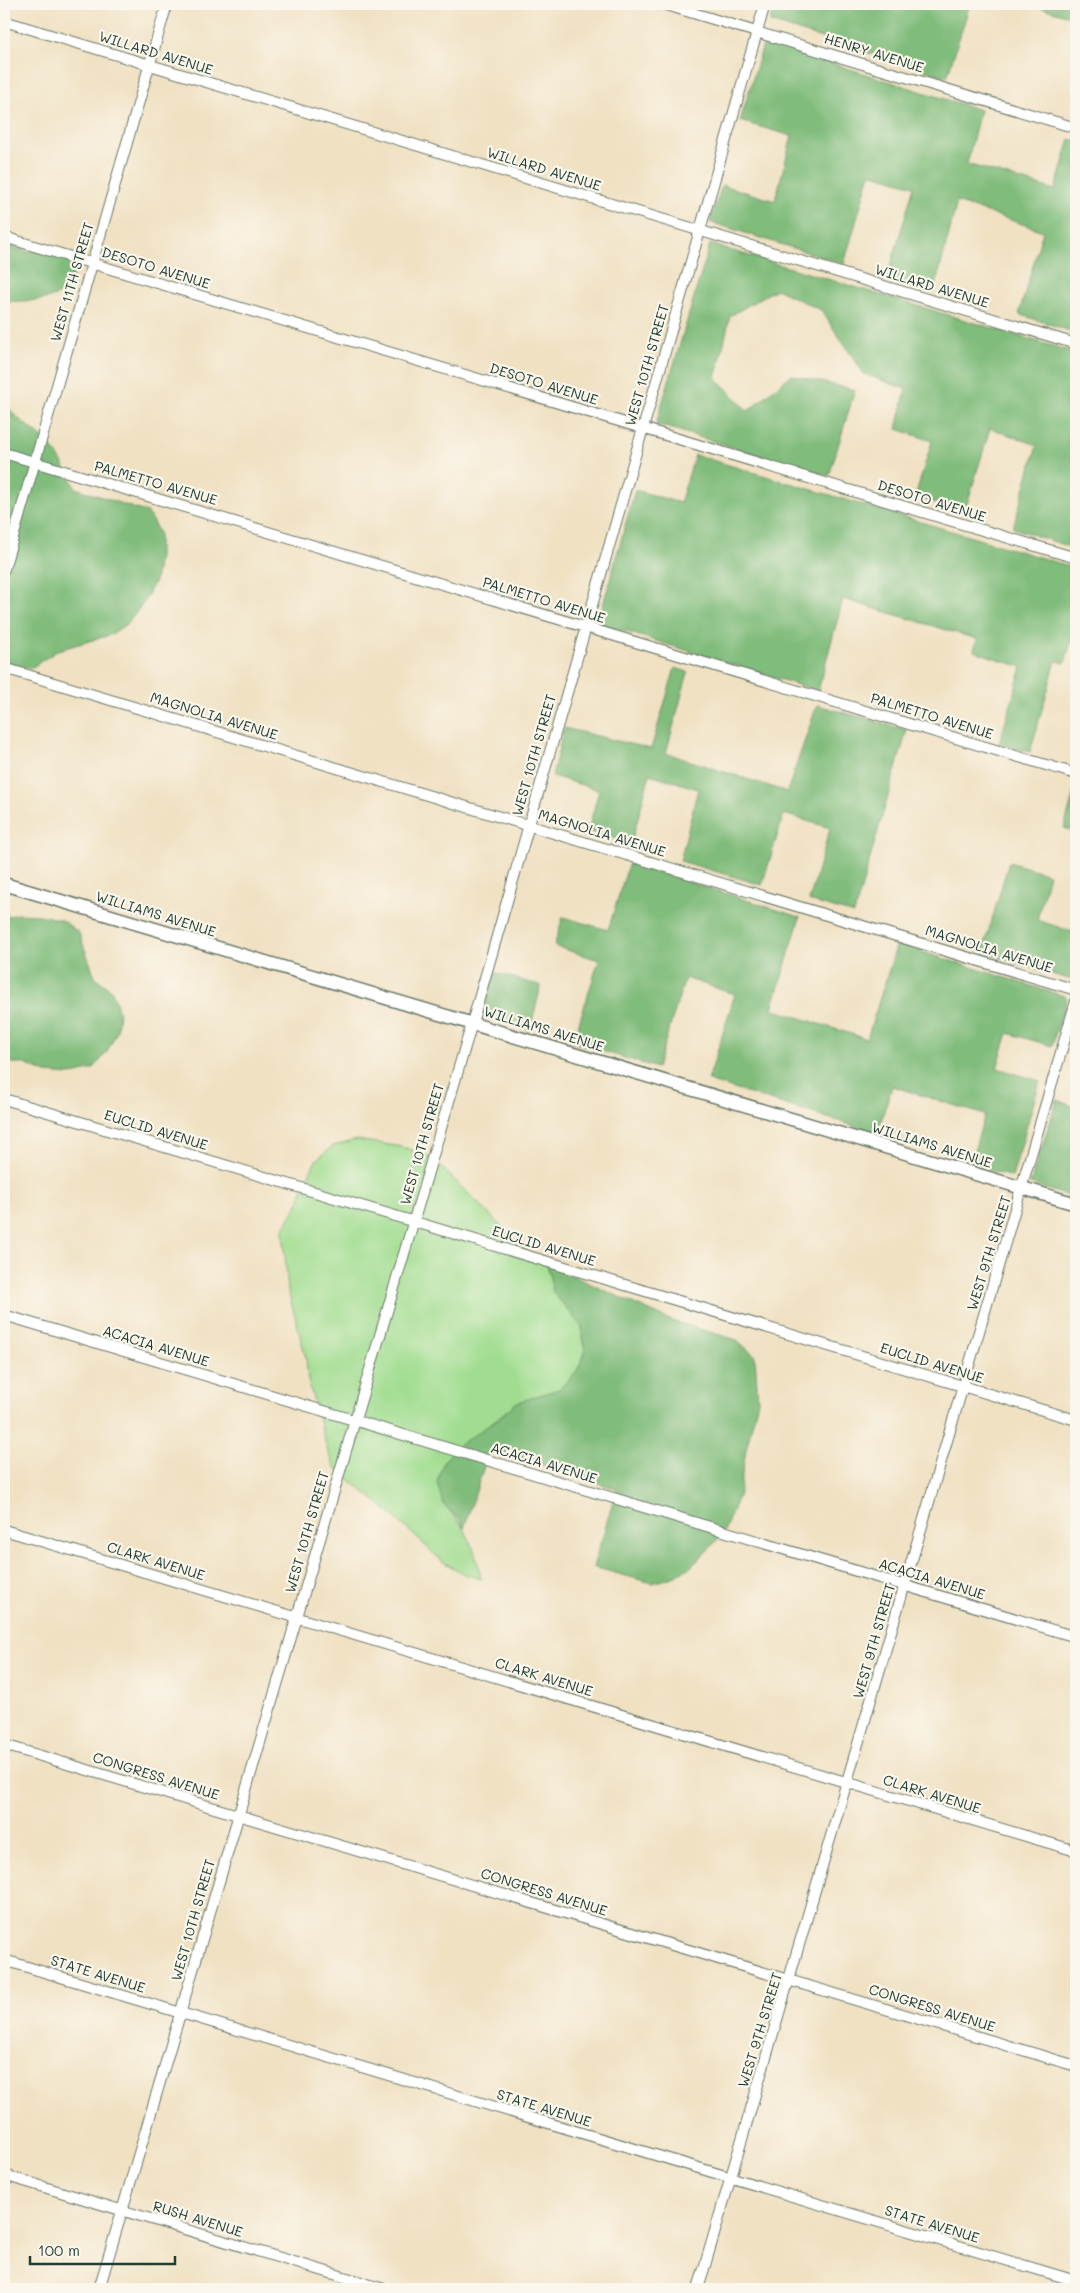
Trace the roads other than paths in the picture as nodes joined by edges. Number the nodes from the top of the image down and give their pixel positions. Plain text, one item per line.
1 (167, 4) edge
2 (663, 4) edge
3 (765, 4) edge
4 (4, 21) edge
5 (757, 32) junction
6 (150, 66) junction
7 (1076, 128) edge
8 (700, 230) junction
9 (4, 237) edge
10 (92, 263) junction
11 (1076, 344) edge
12 (643, 428) junction
13 (4, 453) edge
14 (34, 462) junction
15 (1076, 558) edge
16 (4, 569) edge
17 (585, 627) junction
18 (4, 668) edge
19 (1076, 774) edge
20 (528, 825) junction
21 (4, 884) edge
22 (1076, 990) edge
23 (1076, 1001) edge
24 (472, 1023) junction
25 (4, 1098) edge
26 (1023, 1188) junction
27 (1076, 1204) edge
28 (414, 1221) junction
29 (4, 1315) edge
30 (964, 1387) junction
31 (354, 1420) junction
32 (1076, 1420) edge
33 (4, 1530) edge
34 (905, 1585) junction
35 (296, 1618) junction
36 (1076, 1637) edge
37 (4, 1745) edge
38 (847, 1782) junction
39 (238, 1815) junction
40 (1076, 1851) edge
41 (4, 1960) edge
42 (789, 1980) junction
43 (180, 2013) junction
44 (1076, 2066) edge
45 (4, 2175) edge
46 (731, 2178) junction
47 (122, 2211) junction
48 (1076, 2281) edge
49 (99, 2289) edge
50 (384, 2289) edge
51 (698, 2289) edge

1 - 6 street, WEST 11TH STREET
2 - 5 street, HENRY AVENUE
3 - 5 street, WEST 10TH STREET
4 - 6 street, WILLARD AVENUE
5 - 7 street, HENRY AVENUE
5 - 8 street, WEST 10TH STREET
6 - 8 street, WILLARD AVENUE
6 - 10 street, WEST 11TH STREET
8 - 11 street, WILLARD AVENUE
8 - 12 street, WEST 10TH STREET
9 - 10 street, DESOTO AVENUE
10 - 12 street, DESOTO AVENUE
10 - 14 street, WEST 11TH STREET
12 - 15 street, DESOTO AVENUE
12 - 17 street, WEST 10TH STREET
13 - 14 street, PALMETTO AVENUE
14 - 16 street, WEST 11TH STREET
14 - 17 street, PALMETTO AVENUE
17 - 19 street, PALMETTO AVENUE
17 - 20 street, WEST 10TH STREET
18 - 20 street, MAGNOLIA AVENUE
20 - 22 street, MAGNOLIA AVENUE
20 - 24 street, WEST 10TH STREET
21 - 24 street, WILLIAMS AVENUE
23 - 26 street, WEST 9TH STREET
24 - 26 street, WILLIAMS AVENUE
24 - 28 street, WEST 10TH STREET
25 - 28 street, EUCLID AVENUE
26 - 27 street, WILLIAMS AVENUE
26 - 30 street, WEST 9TH STREET
28 - 30 street, EUCLID AVENUE
28 - 31 street, WEST 10TH STREET
29 - 31 street, ACACIA AVENUE
30 - 32 street, EUCLID AVENUE
30 - 34 street, WEST 9TH STREET
31 - 34 street, ACACIA AVENUE
31 - 35 street, WEST 10TH STREET
33 - 35 street, CLARK AVENUE
34 - 36 street, ACACIA AVENUE
34 - 38 street, WEST 9TH STREET
35 - 38 street, CLARK AVENUE
35 - 39 street, WEST 10TH STREET
37 - 39 street, CONGRESS AVENUE
38 - 40 street, CLARK AVENUE
38 - 42 street, WEST 9TH STREET
39 - 42 street, CONGRESS AVENUE
39 - 43 street, WEST 10TH STREET
41 - 43 street, STATE AVENUE
42 - 44 street, CONGRESS AVENUE
42 - 46 street, WEST 9TH STREET
43 - 46 street, STATE AVENUE
43 - 47 street, WEST 10TH STREET
45 - 47 street, RUSH AVENUE
46 - 48 street, STATE AVENUE
46 - 51 street, WEST 9TH STREET
47 - 49 street, WEST 10TH STREET
47 - 50 street, RUSH AVENUE

